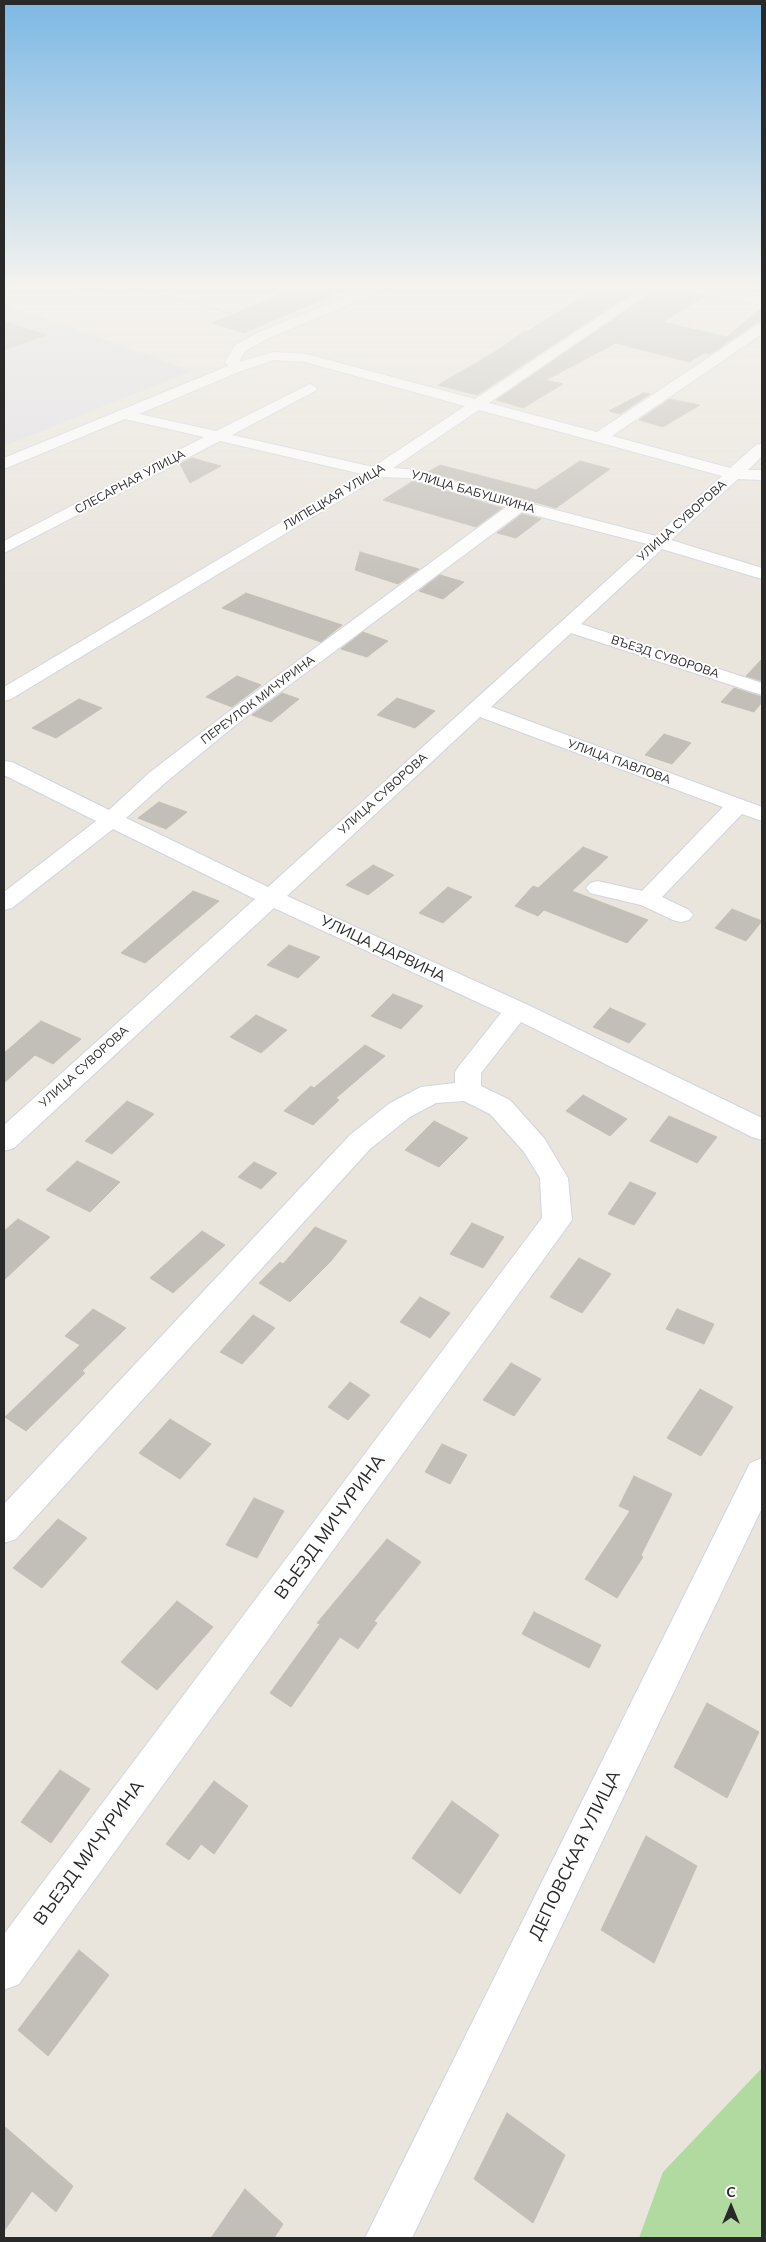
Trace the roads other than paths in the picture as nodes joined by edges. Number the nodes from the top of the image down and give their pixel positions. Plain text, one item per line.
1 (182, 390) edge
2 (307, 390) edge
3 (420, 390) edge
4 (499, 390) edge
5 (671, 390) edge
6 (476, 405) junction
7 (121, 414) junction
8 (215, 437) junction
9 (599, 438) junction
10 (762, 448) edge
11 (4, 464) edge
12 (376, 472) junction
13 (733, 474) junction
14 (762, 475) edge
15 (519, 506) junction
16 (659, 542) junction
17 (4, 548) edge
18 (762, 574) edge
19 (568, 626) junction
20 (762, 689) edge
21 (4, 695) edge
22 (476, 709) junction
23 (4, 767) edge
24 (738, 805) junction
25 (762, 814) edge
26 (112, 819) junction
27 (598, 888) dead end
28 (270, 897) junction
29 (647, 899) junction
30 (4, 903) edge
31 (681, 915) dead end
32 (517, 1010) junction
33 (468, 1090) junction
34 (762, 1130) edge
35 (4, 1141) edge
36 (762, 1473) edge
37 (4, 1528) edge
38 (4, 1969) edge
39 (388, 2238) edge

1 - 7 street
2 - 8 street, СЛЕСАРНАЯ УЛИЦА
3 - 6 street
4 - 6 street, ЛИПЕЦКАЯ УЛИЦА
5 - 9 street
6 - 9 street
6 - 12 street, ЛИПЕЦКАЯ УЛИЦА
7 - 8 street, УЛИЦА БАБУШКИНА
7 - 11 street
8 - 12 street, УЛИЦА БАБУШКИНА
8 - 17 street, СЛЕСАРНАЯ УЛИЦА
9 - 13 street
10 - 13 street, УЛИЦА СУВОРОВА
12 - 15 street, УЛИЦА БАБУШКИНА
12 - 21 street, ЛИПЕЦКАЯ УЛИЦА
13 - 14 street
13 - 16 street, УЛИЦА СУВОРОВА
15 - 16 street, УЛИЦА БАБУШКИНА
15 - 26 street, ПЕРЕУЛОК МИЧУРИНА
16 - 18 street, УЛИЦА БАБУШКИНА
16 - 19 street, УЛИЦА СУВОРОВА
19 - 20 street, ВЪЕЗД СУВОРОВА
19 - 22 street, УЛИЦА СУВОРОВА
22 - 24 street, УЛИЦА ПАВЛОВА
22 - 28 street, УЛИЦА СУВОРОВА
23 - 26 street, УЛИЦА ДАРВИНА
24 - 25 street, УЛИЦА ПАВЛОВА
24 - 29 street
26 - 28 street, УЛИЦА ДАРВИНА
26 - 30 street, ПЕРЕУЛОК МИЧУРИНА
27 - 29 street
28 - 32 street, УЛИЦА ДАРВИНА
28 - 35 street, УЛИЦА СУВОРОВА
29 - 31 street
32 - 33 street
32 - 34 street, УЛИЦА ДАРВИНА
33 - 37 street
33 - 38 street, ВЪЕЗД МИЧУРИНА
36 - 39 street, ДЕПОВСКАЯ УЛИЦА

